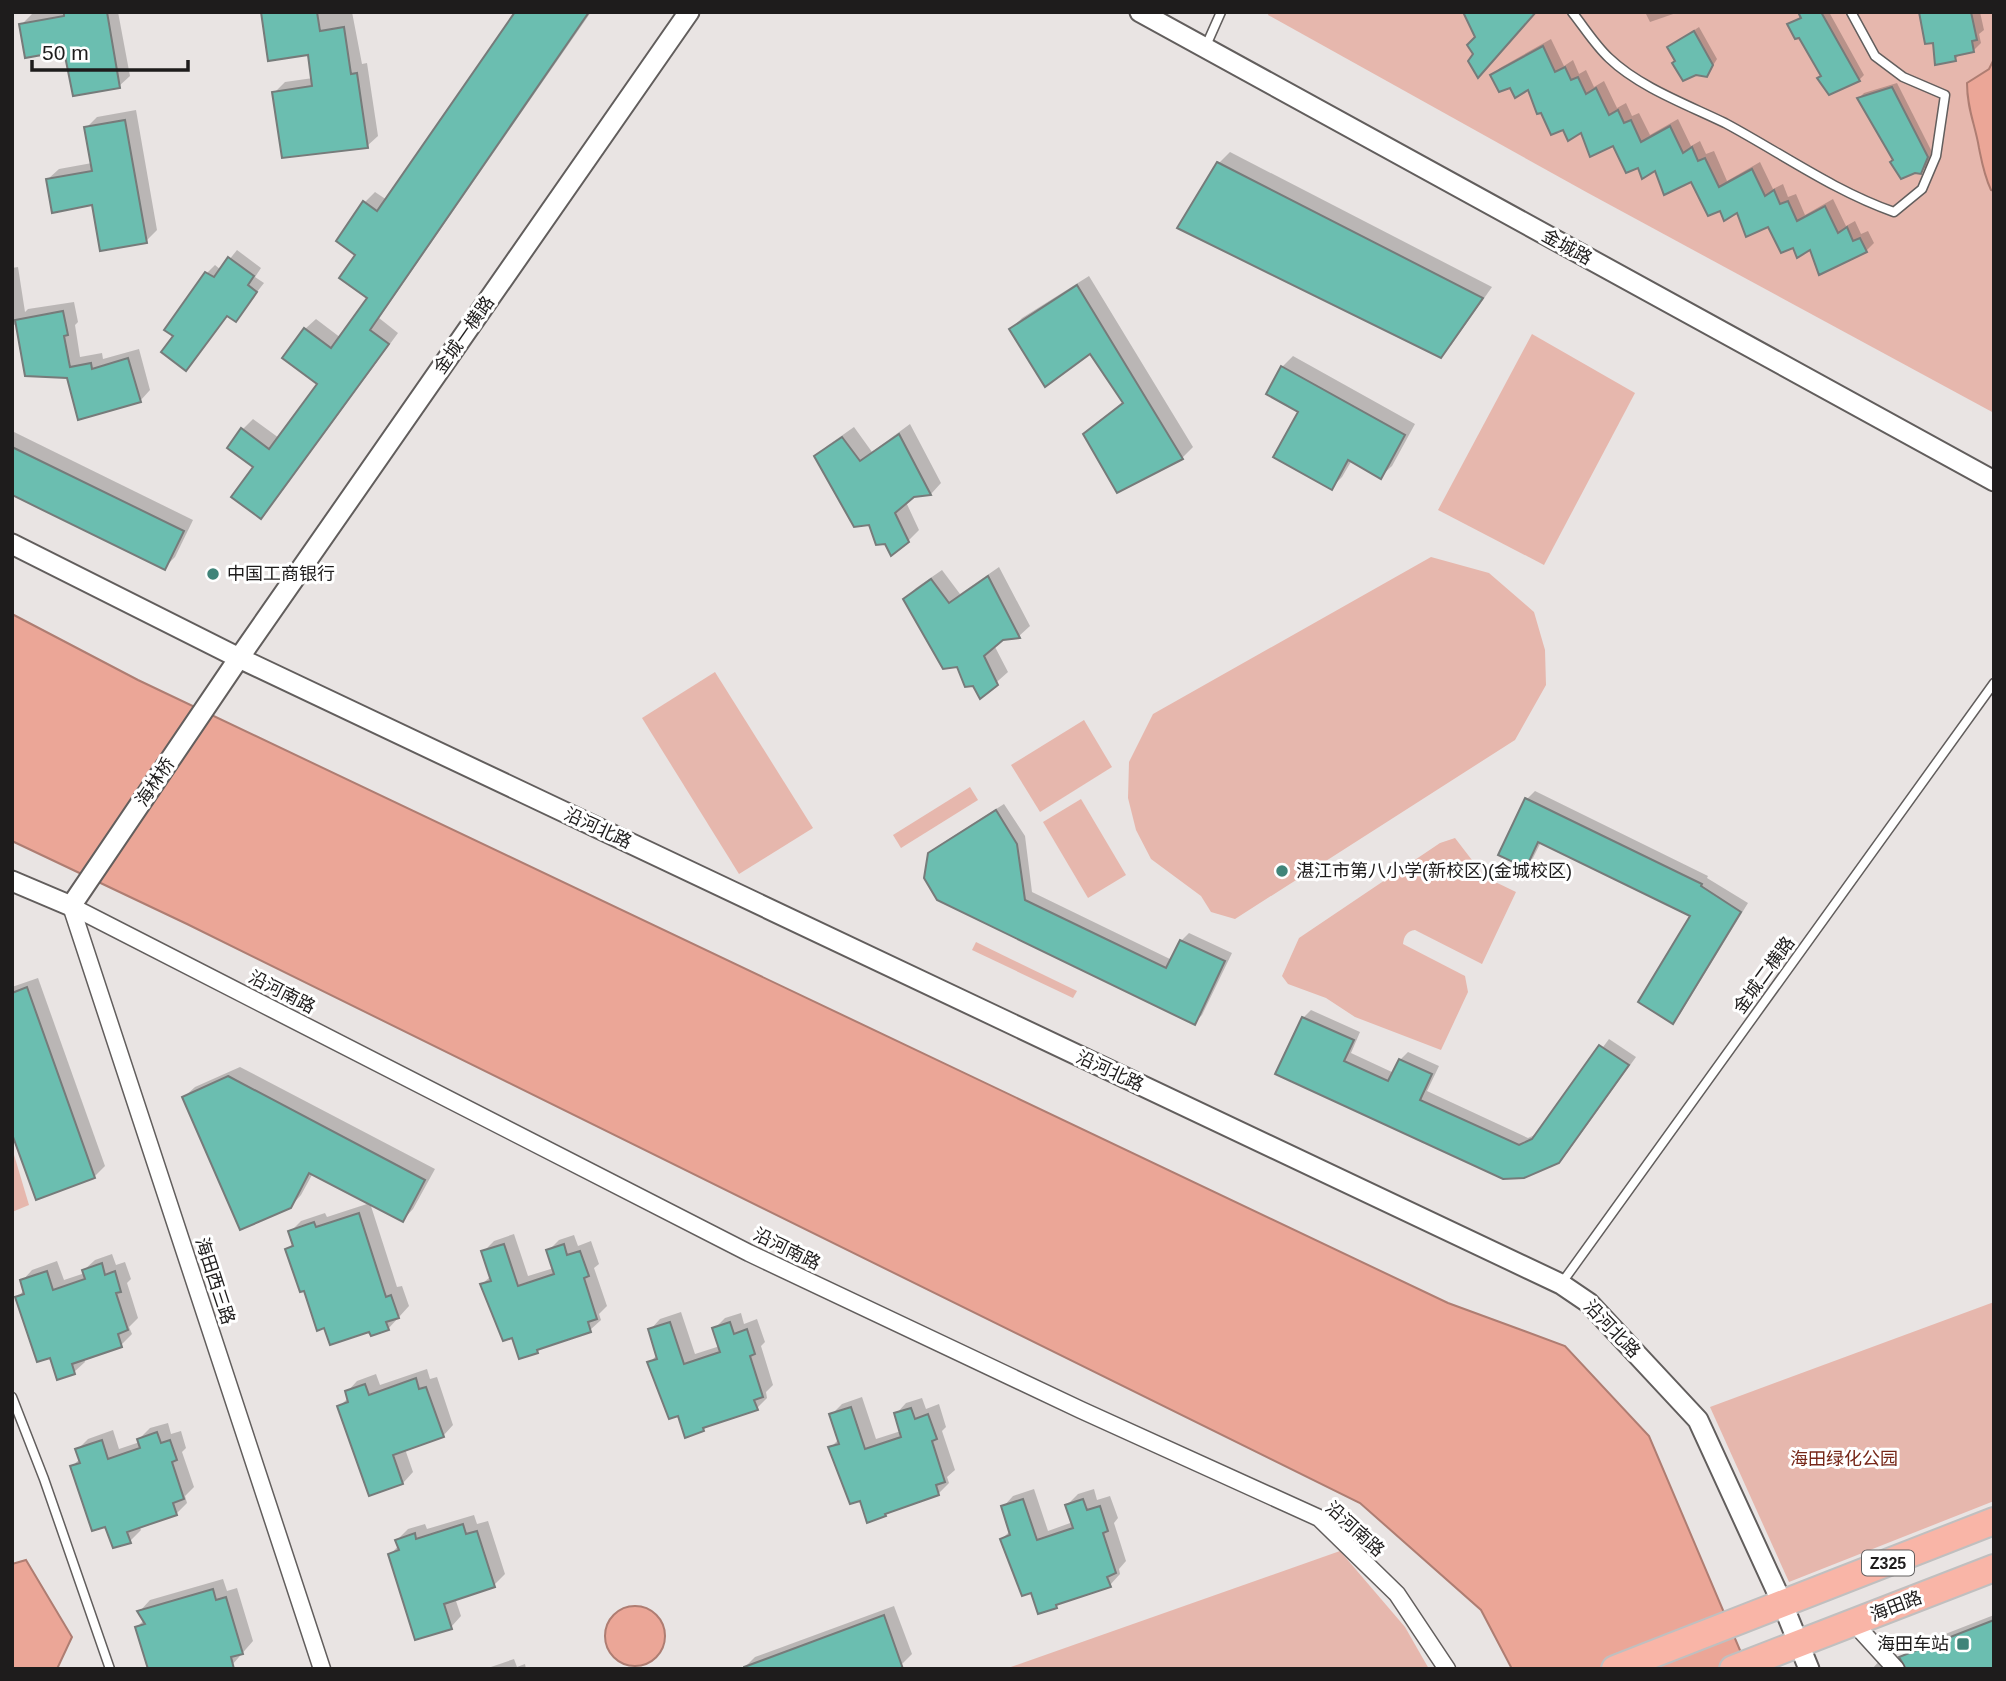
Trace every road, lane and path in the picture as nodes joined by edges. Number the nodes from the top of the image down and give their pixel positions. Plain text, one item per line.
1 (689, 12) edge
2 (1140, 12) edge
3 (1221, 12) edge
4 (1572, 12) edge
5 (1850, 12) edge
6 (1205, 48) junction
7 (1994, 481) edge
8 (12, 544) edge
9 (239, 658) junction
10 (1994, 683) edge
11 (12, 881) edge
12 (71, 906) junction
13 (1561, 1284) junction
14 (12, 1397) edge
15 (1994, 1521) edge
16 (1994, 1568) edge
17 (1783, 1605) junction
18 (1853, 1622) junction
19 (1798, 1644) junction
20 (110, 1669) edge
21 (322, 1669) edge
22 (1447, 1669) edge
23 (1615, 1669) edge
24 (1733, 1669) edge
25 (1808, 1669) edge
26 (1896, 1669) edge

1 - 9 street, 金城一横路
2 - 6 street, 金城路
3 - 6 lane
4 - 5 lane
6 - 7 street, 金城路
8 - 9 street, 沿河北路
9 - 12 street, 海林桥
9 - 13 street, 沿河北路
10 - 13 lane, 金城二横路
11 - 12 street
12 - 21 street, 海田西三路
12 - 22 street, 沿河南路
13 - 17 street, 沿河北路
14 - 20 lane
15 - 17 main road, Z325
16 - 18 main road, 海田路 / Z325
17 - 19 street, 沿河北路
17 - 23 main road, Z325
18 - 19 main road, 海田路 / Z325
18 - 26 street
19 - 24 main road, Z325
19 - 25 street, 沿河北路

